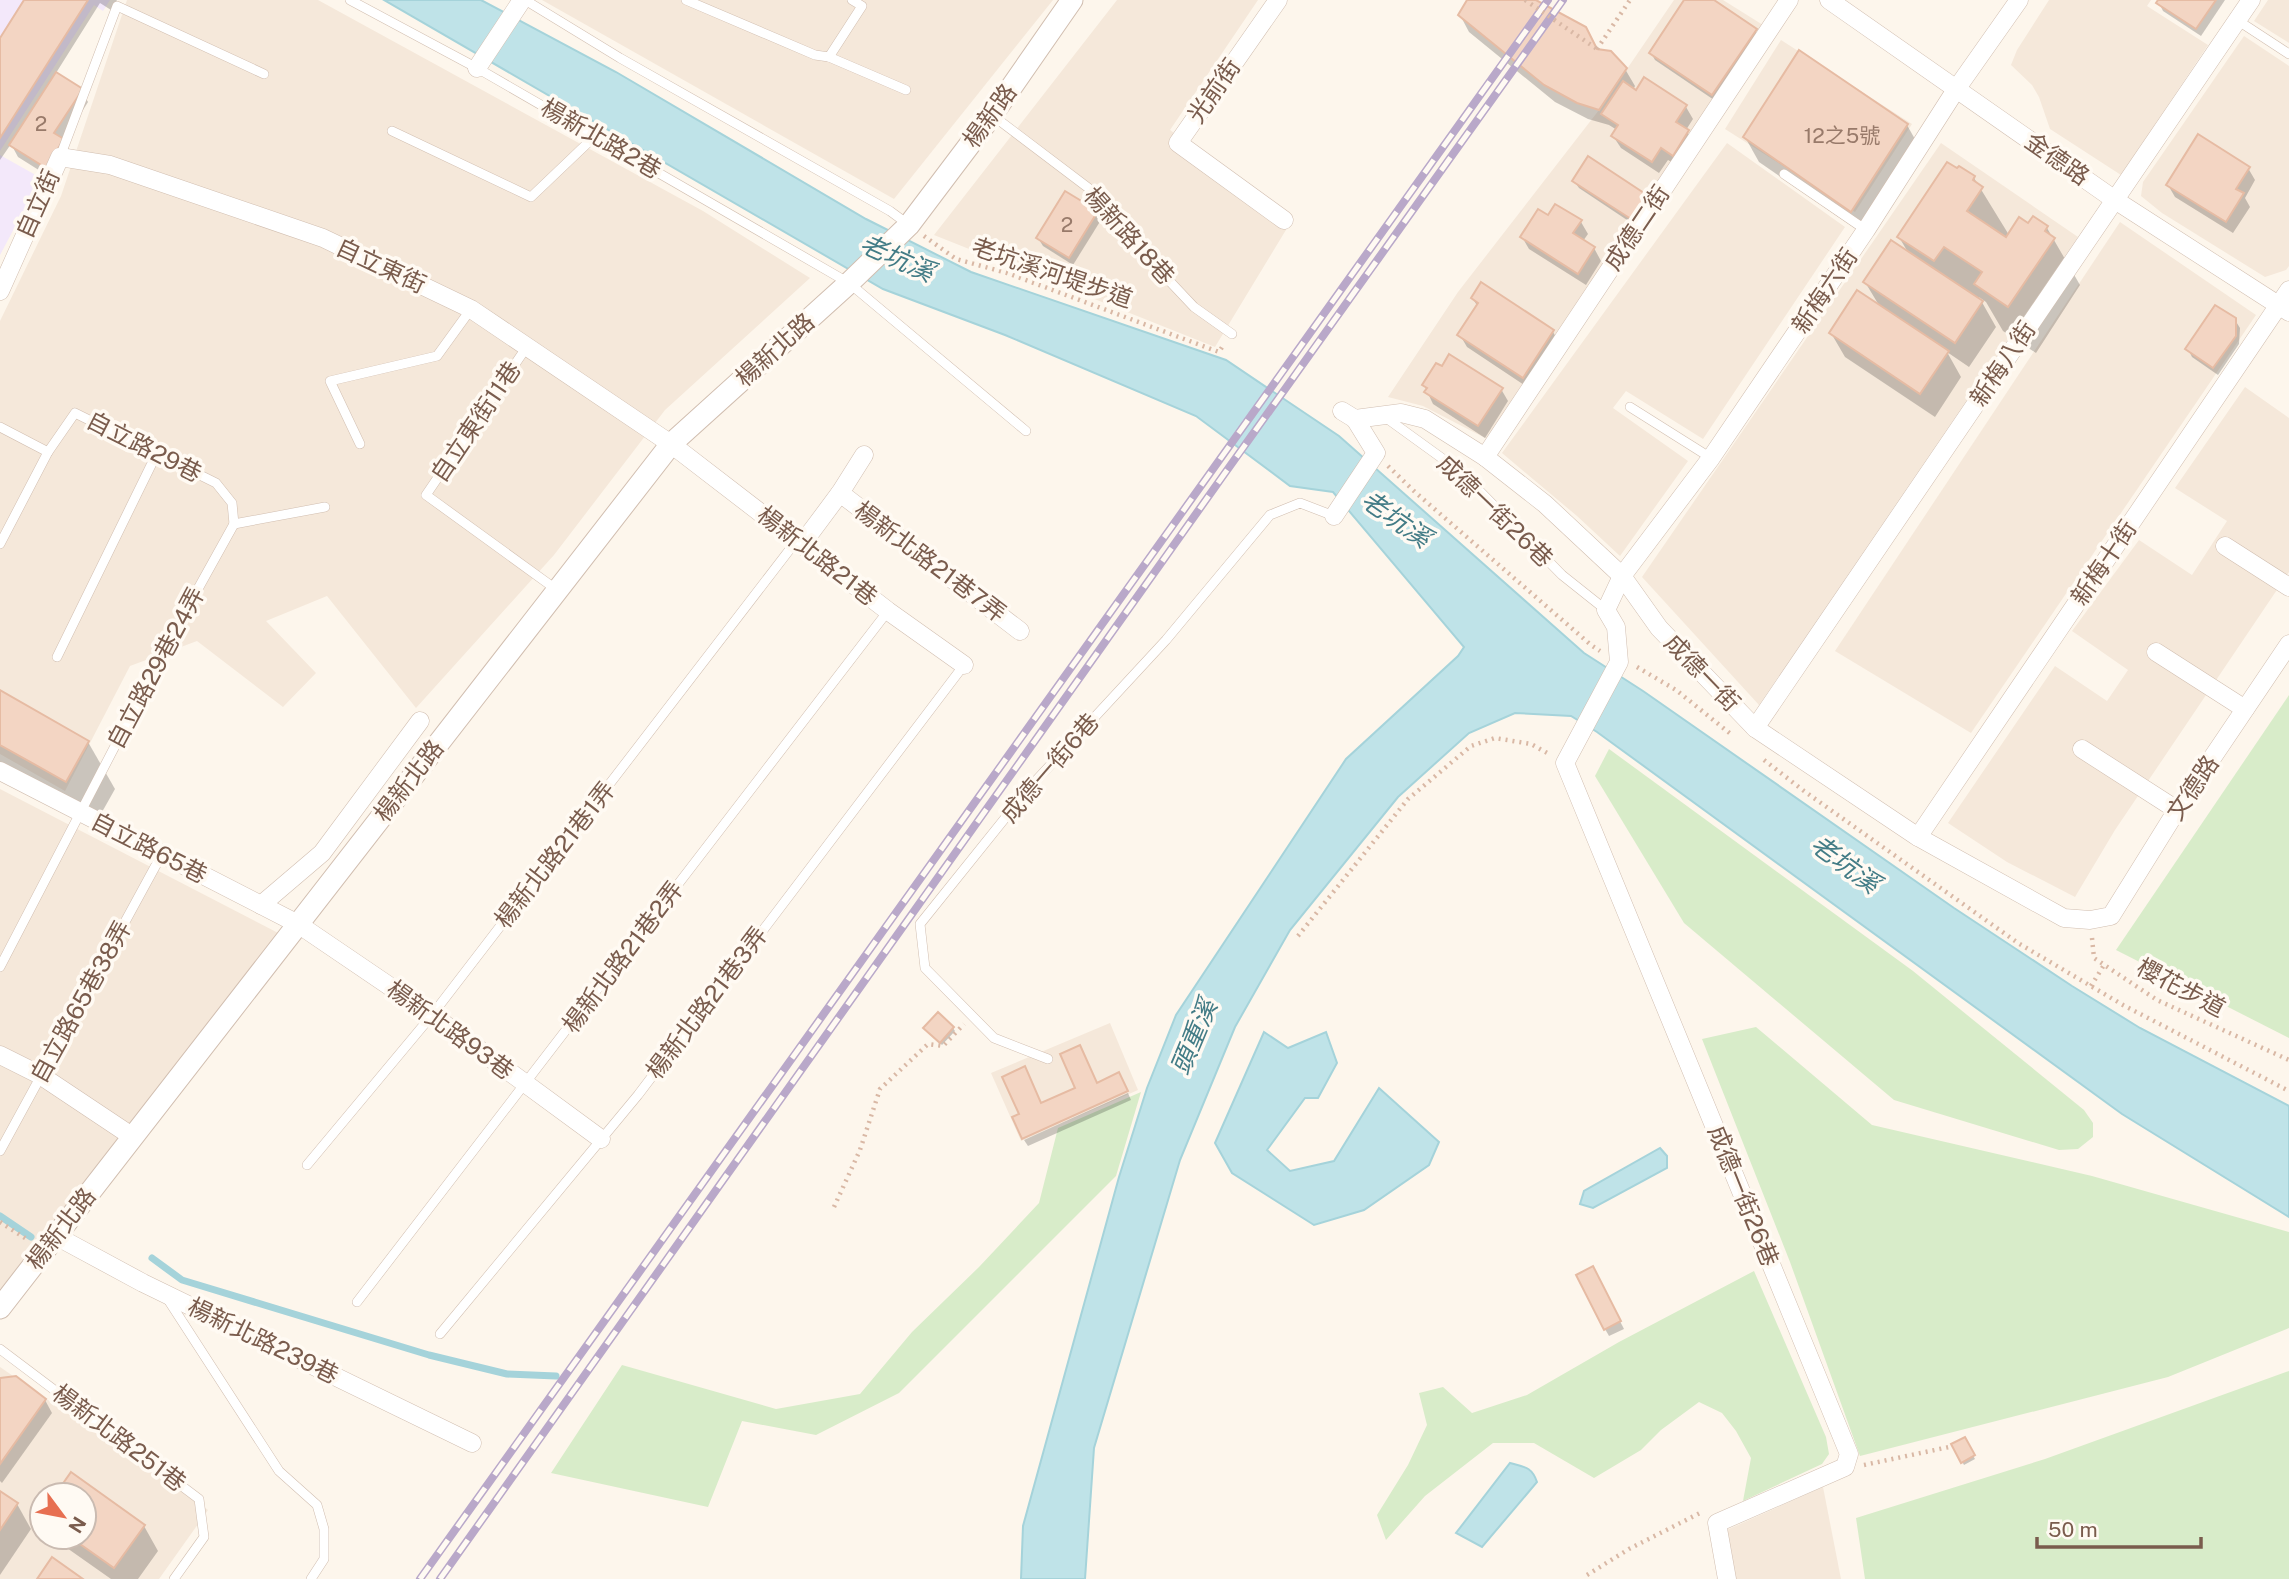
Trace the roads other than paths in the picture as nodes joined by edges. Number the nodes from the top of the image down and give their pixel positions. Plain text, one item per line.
1 (350, 0) edge
2 (686, 0) edge
3 (852, 0) edge
4 (1072, 0) edge
5 (1278, 0) edge
6 (1789, 0) edge
7 (1829, 0) edge
8 (2019, 0) edge
9 (2251, 0) edge
10 (521, 2) edge
11 (119, 3) edge
12 (865, 3) edge
13 (2237, 20) junction
14 (2289, 54) edge
15 (829, 57) junction
16 (480, 63) junction
17 (264, 74) dead end
18 (1958, 88) junction
19 (906, 90) dead end
20 (992, 115) junction
21 (392, 131) dead end
22 (596, 136) junction
23 (60, 156) junction
24 (1784, 174) dead end
25 (2115, 200) junction
26 (1284, 220) dead end
27 (906, 227) junction
28 (1866, 230) junction
29 (849, 283) junction
30 (2289, 290) edge
31 (0, 291) edge
32 (471, 309) junction
33 (2284, 309) edge
34 (1229, 338) road end
35 (526, 348) junction
36 (1630, 407) dead end
37 (1381, 414) junction
38 (0, 427) edge
39 (1027, 431) dead end
40 (360, 444) dead end
41 (671, 444) junction
42 (48, 452) junction
43 (157, 453) junction
44 (864, 455) dead end
45 (1485, 457) junction
46 (1711, 458) junction
47 (840, 493) junction
48 (325, 507) dead end
49 (1334, 516) joint
50 (234, 524) junction
51 (799, 542) junction
52 (0, 544) edge
53 (2225, 546) dead end
54 (1622, 576) junction
55 (2289, 587) edge
56 (557, 590) junction
57 (1606, 610) junction
58 (888, 611) junction
59 (1020, 631) dead end
60 (2289, 644) edge
61 (2156, 652) dead end
62 (57, 657) dead end
63 (964, 665) joint
64 (2245, 709) junction
65 (420, 722) dead end
66 (1755, 728) junction
67 (2082, 749) dead end
68 (0, 771) edge
69 (2177, 810) junction
70 (80, 812) junction
71 (1918, 837) junction
72 (162, 854) junction
73 (261, 905) junction
74 (2090, 920) joint
75 (298, 924) junction
76 (0, 967) edge
77 (432, 1015) junction
78 (0, 1055) edge
79 (1048, 1059) dead end
80 (40, 1076) junction
81 (525, 1085) junction
82 (133, 1137) junction
83 (601, 1139) junction
84 (0, 1151) edge
85 (307, 1165) dead end
86 (56, 1236) junction
87 (164, 1293) junction
88 (357, 1302) dead end
89 (0, 1308) edge
90 (440, 1334) dead end
91 (0, 1349) edge
92 (472, 1443) dead end
93 (174, 1579) edge
94 (311, 1579) edge
95 (1727, 1579) edge

1 - 16 lane, 楊新北路2巷
2 - 15 lane
3 - 12 lane
4 - 20 street, 楊新路
5 - 26 street, 光前街
6 - 45 street, 成德二街
7 - 18 street, 金德路
8 - 18 street, 新梅六街
9 - 13 street, 新梅八街
10 - 16 street
10 - 27 lane
11 - 17 lane
11 - 23 lane
12 - 15 lane
13 - 14 lane
13 - 25 street, 新梅八街
15 - 19 lane
16 - 22 lane, 楊新北路2巷
18 - 25 street, 金德路
18 - 28 street, 新梅六街
20 - 27 street, 楊新路
20 - 34 lane, 楊新路18巷
21 - 22 lane
22 - 29 lane, 楊新北路2巷
23 - 31 street, 自立街
23 - 32 street, 自立東街
24 - 28 lane
25 - 33 street, 金德路
25 - 66 street, 新梅八街
27 - 29 street, 楊新路
28 - 46 street, 新梅六街
29 - 39 lane, 楊新北路2巷
29 - 41 street, 楊新北路
30 - 33 street, 新梅十街
32 - 35 street, 自立東街
32 - 40 lane
33 - 71 street, 新梅十街
35 - 41 street, 自立東街
35 - 56 lane, 自立東街11巷
36 - 46 lane
37 - 45 street, 成德一街
37 - 49 street, 成德一街
37 - 57 lane, 成德一街26巷
38 - 42 lane
41 - 51 street, 楊新北路21巷
41 - 56 street, 楊新北路
42 - 43 lane, 自立路29巷
42 - 52 lane
43 - 50 lane, 自立路29巷
43 - 62 lane
44 - 47 street, 楊新北路21巷7弄
45 - 54 street, 成德一街
46 - 54 street, 新梅六街
47 - 51 street, 楊新北路21巷7弄
47 - 59 street, 楊新北路21巷7弄
48 - 50 lane
49 - 79 lane, 成德一街6巷
50 - 70 lane, 自立路29巷24弄
51 - 58 street, 楊新北路21巷
51 - 77 lane, 楊新北路21巷1弄
53 - 55 street
54 - 57 street
54 - 66 street, 成德一街
56 - 75 street, 楊新北路
57 - 95 street, 成德一街26巷
58 - 63 street, 楊新北路21巷
58 - 81 lane, 楊新北路21巷2弄
60 - 64 street, 文德路
61 - 64 street
63 - 83 lane, 楊新北路21巷3弄
64 - 69 street, 文德路
65 - 73 street
66 - 71 street, 成德一街
67 - 69 street
68 - 70 street, 自立路65巷
69 - 74 street, 文德路
70 - 72 street, 自立路65巷
70 - 76 lane, 自立路29巷24弄
71 - 74 street, 成德一街
72 - 73 street, 自立路65巷
72 - 80 lane, 自立路65巷38弄
73 - 75 street, 自立路65巷
75 - 77 street, 楊新北路93巷
75 - 82 street, 楊新北路
77 - 81 street, 楊新北路93巷
77 - 85 lane, 楊新北路21巷1弄
78 - 80 street
80 - 82 street
80 - 84 lane, 自立路65巷38弄
81 - 83 street, 楊新北路93巷
81 - 88 lane, 楊新北路21巷2弄
82 - 86 street, 楊新北路
83 - 90 lane, 楊新北路21巷3弄
86 - 87 street, 楊新北路239巷
86 - 89 street, 楊新北路
87 - 92 street, 楊新北路239巷
87 - 94 lane
91 - 93 lane, 楊新北路251巷

